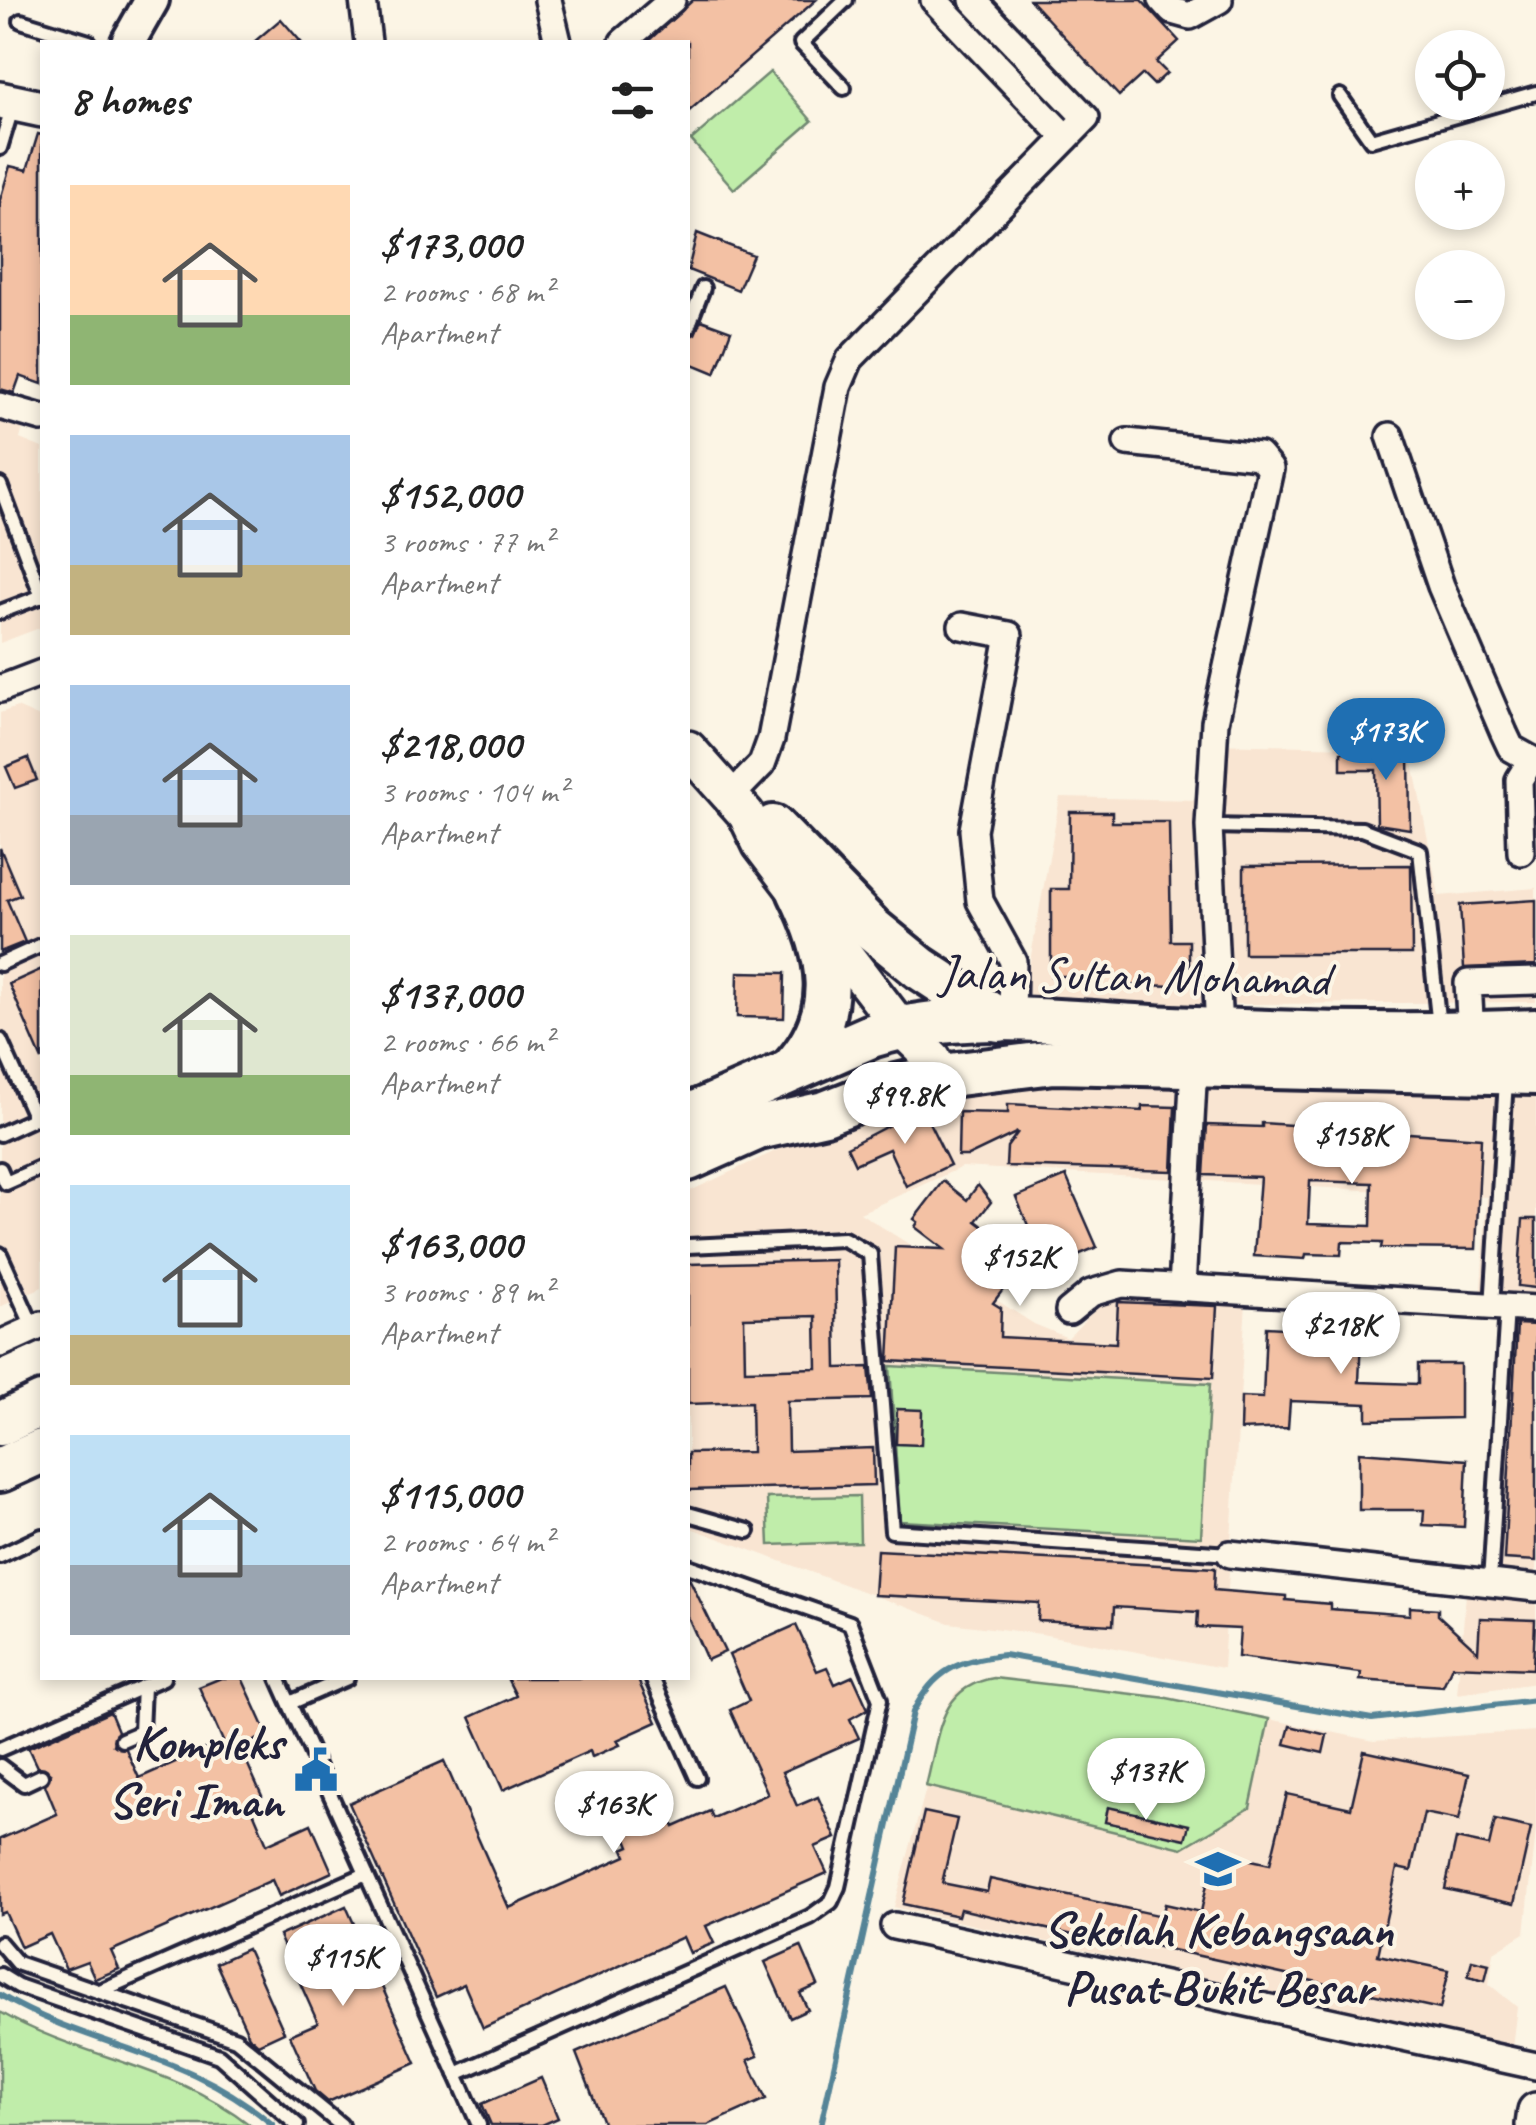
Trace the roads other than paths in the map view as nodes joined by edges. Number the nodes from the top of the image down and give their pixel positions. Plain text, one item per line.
1 (152, 0) edge
2 (363, 0) edge
3 (548, 0) edge
4 (672, 0) edge
5 (846, 0) edge
6 (934, 0) edge
7 (972, 0) edge
8 (1162, 0) edge
9 (1219, 0) edge
10 (21, 21) dead end
11 (83, 40) edge
12 (129, 40) edge
13 (368, 40) edge
14 (558, 40) edge
15 (625, 40) edge
16 (844, 88) dead end
17 (1536, 93) edge
18 (1340, 96) dead end
19 (19, 104) edge
20 (1066, 138) junction
21 (0, 148) edge
22 (703, 288) dead end
23 (690, 321) edge
24 (0, 406) edge
25 (40, 417) edge
26 (1390, 436) dead end
27 (1128, 442) dead end
28 (0, 485) edge
29 (40, 592) edge
30 (40, 598) edge
31 (0, 612) edge
32 (962, 626) dead end
33 (40, 674) edge
34 (0, 689) edge
35 (690, 751) edge
36 (1533, 762) edge
37 (750, 813) junction
38 (1209, 826) junction
39 (1521, 852) dead end
40 (799, 891) junction
41 (40, 946) edge
42 (0, 964) edge
43 (1536, 981) edge
44 (1006, 1020) junction
45 (1218, 1030) junction
46 (1536, 1031) edge
47 (1455, 1034) junction
48 (918, 1036) junction
49 (0, 1040) edge
50 (1536, 1041) edge
51 (1054, 1062) junction
52 (1194, 1065) junction
53 (792, 1069) junction
54 (1521, 1073) edge
55 (690, 1115) edge
56 (758, 1128) junction
57 (0, 1134) edge
58 (690, 1158) edge
59 (0, 1168) edge
60 (40, 1168) edge
61 (690, 1246) edge
62 (0, 1254) edge
63 (1182, 1288) junction
64 (1500, 1307) junction
65 (1536, 1309) edge
66 (1069, 1311) dead end
67 (38, 1327) edge
68 (0, 1344) edge
69 (40, 1405) edge
70 (0, 1424) edge
71 (40, 1452) edge
72 (0, 1470) edge
73 (690, 1515) edge
74 (748, 1532) dead end
75 (40, 1537) edge
76 (1230, 1554) joint
77 (0, 1556) edge
78 (690, 1567) edge
79 (1490, 1582) junction
80 (1536, 1588) edge
81 (158, 1680) edge
82 (279, 1680) edge
83 (653, 1680) edge
84 (325, 1682) edge
85 (143, 1686) junction
86 (290, 1703) junction
87 (122, 1740) dead end
88 (0, 1749) edge
89 (0, 1766) edge
90 (40, 1776) dead end
91 (697, 1778) dead end
92 (366, 1874) junction
93 (894, 1926) dead end
94 (0, 1943) edge
95 (0, 1975) edge
96 (100, 1991) junction
97 (1536, 2066) edge
98 (456, 2074) junction
99 (1536, 2112) edge
100 (298, 2125) edge
101 (341, 2125) edge
102 (478, 2125) edge
103 (1534, 2125) edge

1 - 12 street
2 - 13 street
3 - 14 street
4 - 15 street
5 - 16 lane
6 - 20 street
7 - 20 street
8 - 9 street
10 - 11 lane
17 - 18 lane
19 - 21 lane
20 - 37 street
22 - 23 lane
24 - 25 street
26 - 36 street
27 - 38 street
28 - 29 lane
30 - 31 lane
32 - 44 street
33 - 34 street
35 - 37 main road
36 - 39 street
37 - 40 main road
37 - 44 highway
37 - 48 main road
38 - 45 street
38 - 47 lane
40 - 48 main road
40 - 53 highway
41 - 42 lane
43 - 47 street
44 - 45 highway, Jalan Sultan Mohamad
44 - 48 highway, Jalan Sultan Mohamad
45 - 47 highway, Jalan Sultan Mohamad
46 - 47 highway, Jalan Sultan Mohamad
47 - 50 highway
48 - 51 highway
48 - 53 highway, Jalan Sultan Mohamad
48 - 56 highway
49 - 57 lane
51 - 52 highway, Jalan Sultan Mohamad
51 - 56 highway, Jalan Sultan Mohamad
52 - 54 highway, Jalan Sultan Mohamad
52 - 63 street
53 - 55 highway, Jalan Sultan Mohamad
54 - 64 lane
56 - 58 highway, Jalan Sultan Mohamad
59 - 60 lane
61 - 76 lane
62 - 67 lane
63 - 64 street
63 - 66 street
64 - 65 street
64 - 79 lane
67 - 68 street
69 - 70 highway
71 - 72 highway
73 - 74 lane
75 - 77 lane
76 - 79 street
78 - 98 lane
79 - 80 street
81 - 85 lane
82 - 86 lane
83 - 91 lane
84 - 86 lane
85 - 87 lane
85 - 88 lane
86 - 92 lane
89 - 90 lane
92 - 96 lane
92 - 98 lane
93 - 97 street
94 - 96 lane
95 - 100 lane
96 - 101 lane
98 - 102 lane
99 - 103 main road

